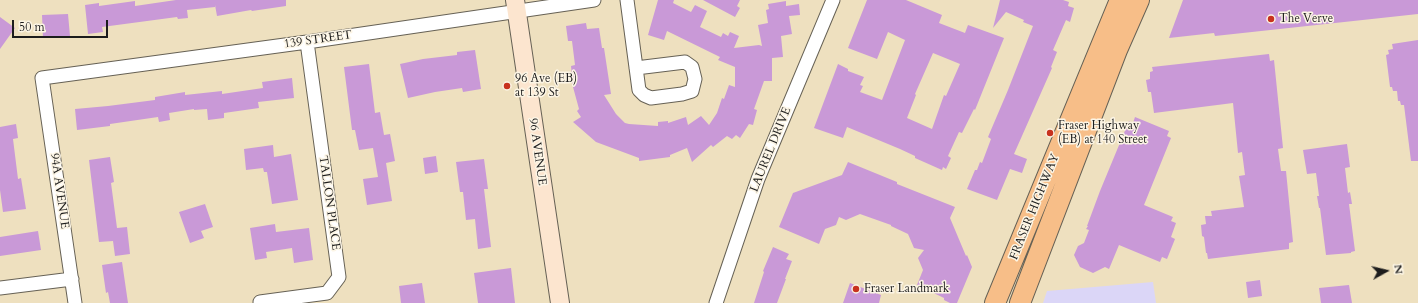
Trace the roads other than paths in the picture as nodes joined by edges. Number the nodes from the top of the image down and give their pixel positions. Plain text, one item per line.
1 (594, 0) edge
2 (626, 0) edge
3 (833, 0) edge
4 (1120, 0) edge
5 (1139, 0) edge
6 (516, 6) edge
7 (307, 42) junction
8 (636, 68) dead end
9 (42, 78) joint
10 (72, 279) junction
11 (0, 288) edge
12 (260, 302) dead end
13 (75, 303) edge
14 (560, 303) edge
15 (716, 303) edge
16 (995, 303) edge
17 (1020, 303) edge

1 - 6 street, 139 STREET
2 - 8 street
3 - 15 street, LAUREL DRIVE
4 - 16 main road, FRASER HIGHWAY
5 - 17 main road, FRASER HIGHWAY
6 - 7 street, 139 STREET
6 - 14 main road, 96 AVENUE
7 - 9 street, 139 STREET
7 - 12 street, TALLON PLACE
9 - 10 street, 94A AVENUE
10 - 11 street
10 - 13 street, 94A AVENUE

